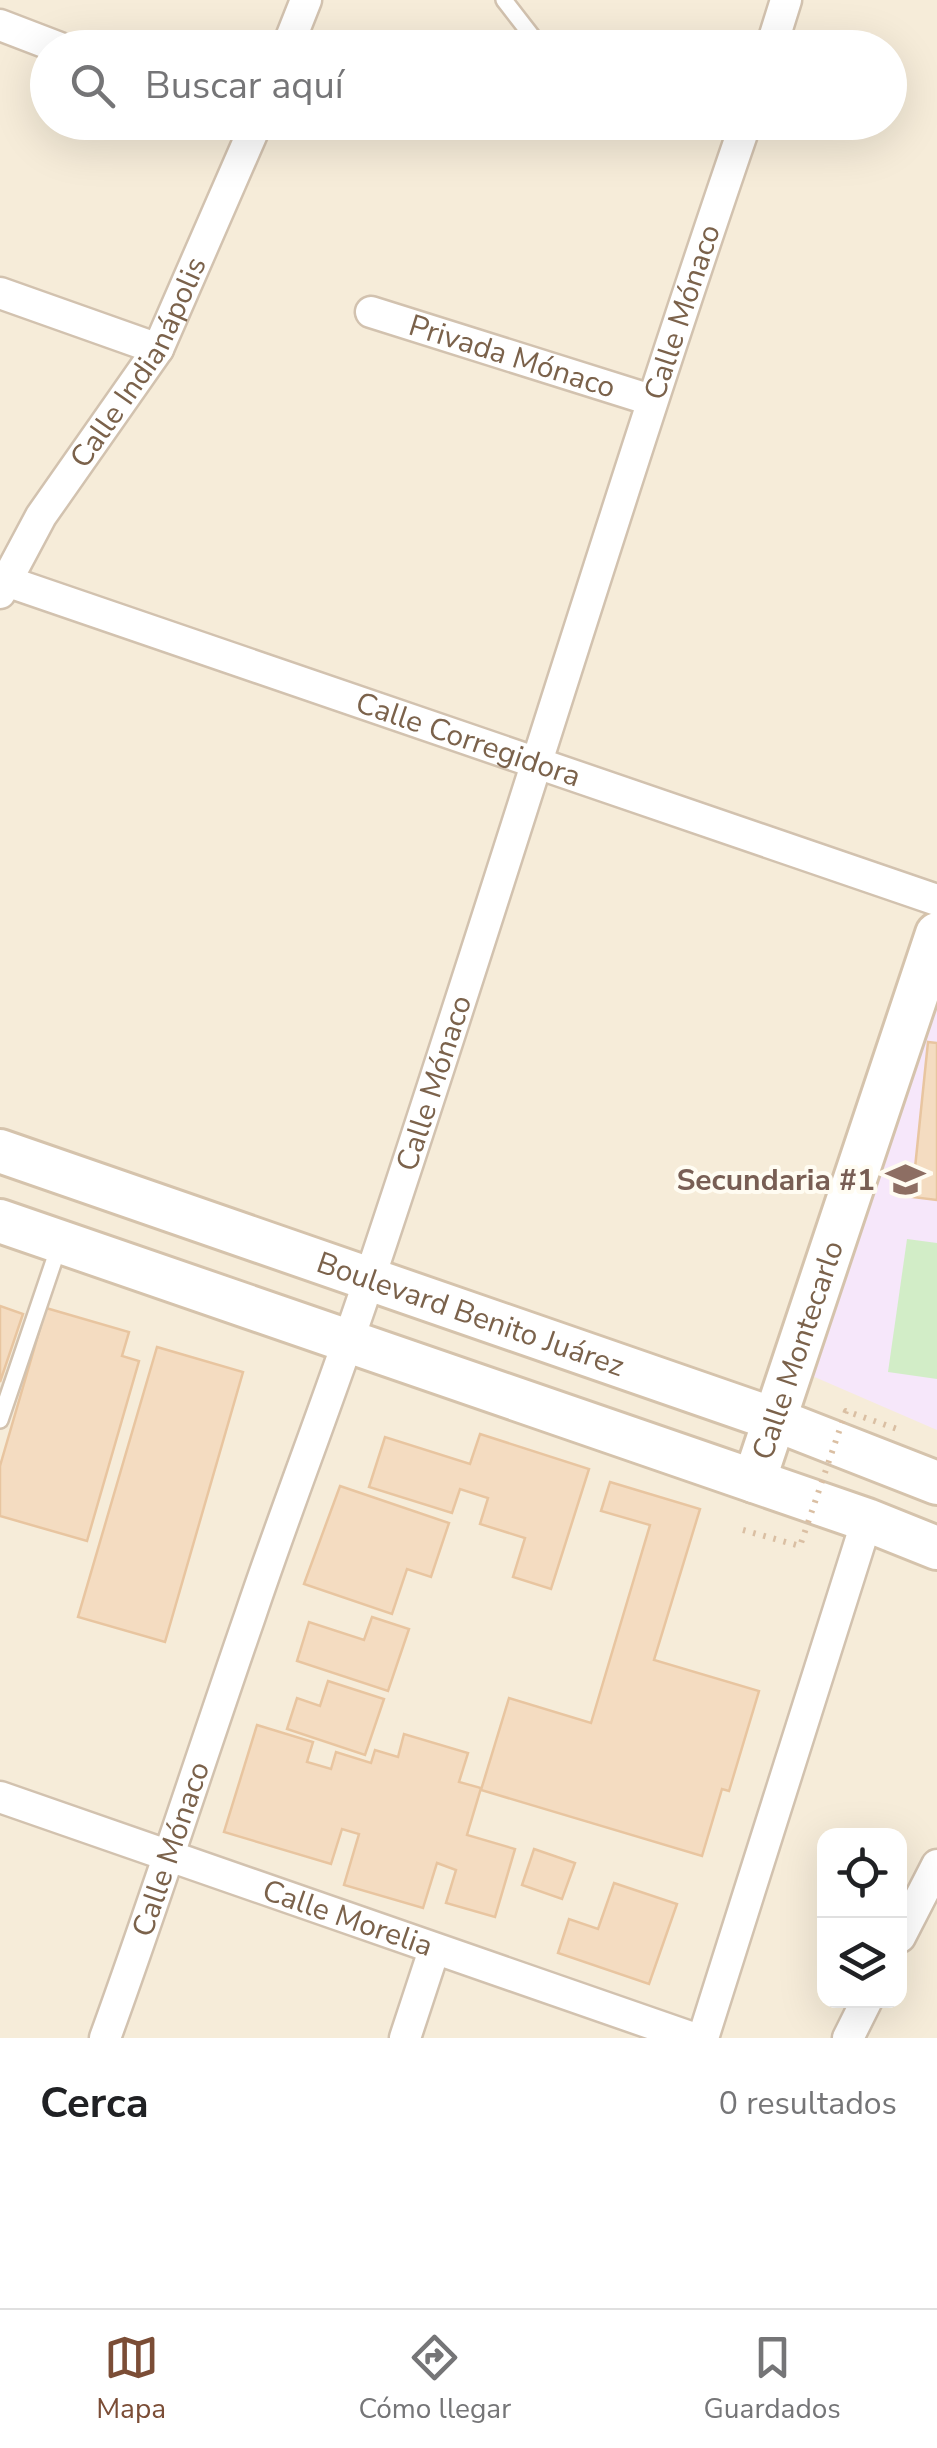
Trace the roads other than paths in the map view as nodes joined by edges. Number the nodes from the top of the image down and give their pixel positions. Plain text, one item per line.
1 (306, 0) edge
2 (504, 0) edge
3 (786, 0) edge
4 (0, 25) edge
5 (294, 30) edge
6 (527, 30) edge
7 (777, 30) edge
8 (30, 36) edge
9 (249, 140) edge
10 (740, 140) edge
11 (0, 293) edge
12 (371, 312) dead end
13 (158, 349) junction
14 (651, 400) junction
15 (1, 584) edge
16 (538, 764) junction
17 (937, 900) edge
18 (937, 934) edge
19 (0, 1151) edge
20 (0, 1221) edge
21 (60, 1242) junction
22 (370, 1279) junction
23 (345, 1342) junction
24 (0, 1420) edge
25 (776, 1420) junction
26 (754, 1480) junction
27 (937, 1483) edge
28 (867, 1520) junction
29 (937, 1548) edge
30 (0, 1797) edge
31 (171, 1859) junction
32 (937, 1865) edge
33 (907, 1923) edge
34 (434, 1950) junction
35 (863, 2008) edge
36 (104, 2038) edge
37 (405, 2038) edge
38 (693, 2038) edge
39 (703, 2038) edge
40 (848, 2038) edge

1 - 5 street
2 - 6 lane
3 - 7 street
4 - 8 street
9 - 13 street, Calle Indianápolis
10 - 14 street, Calle Mónaco
11 - 13 street
12 - 14 street, Privada Mónaco
13 - 15 street, Calle Indianápolis
14 - 16 street, Calle Mónaco
15 - 16 street, Calle Corregidora
16 - 17 street, Calle Corregidora
16 - 22 street, Calle Mónaco
18 - 25 main road, Calle Montecarlo
19 - 22 main road, Boulevard Benito Juárez
20 - 21 main road
21 - 23 main road
21 - 24 lane
22 - 23 street, Calle Mónaco
22 - 25 main road, Boulevard Benito Juárez
23 - 26 main road
23 - 31 street, Calle Mónaco
25 - 26 main road, Calle Montecarlo
25 - 27 main road, Boulevard Benito Juárez
26 - 28 main road
28 - 29 main road
28 - 39 street
30 - 31 street, Calle Morelia
31 - 34 street, Calle Morelia
31 - 36 street, Calle Mónaco
32 - 33 street
34 - 37 street
34 - 38 street, Calle Morelia
35 - 40 street

